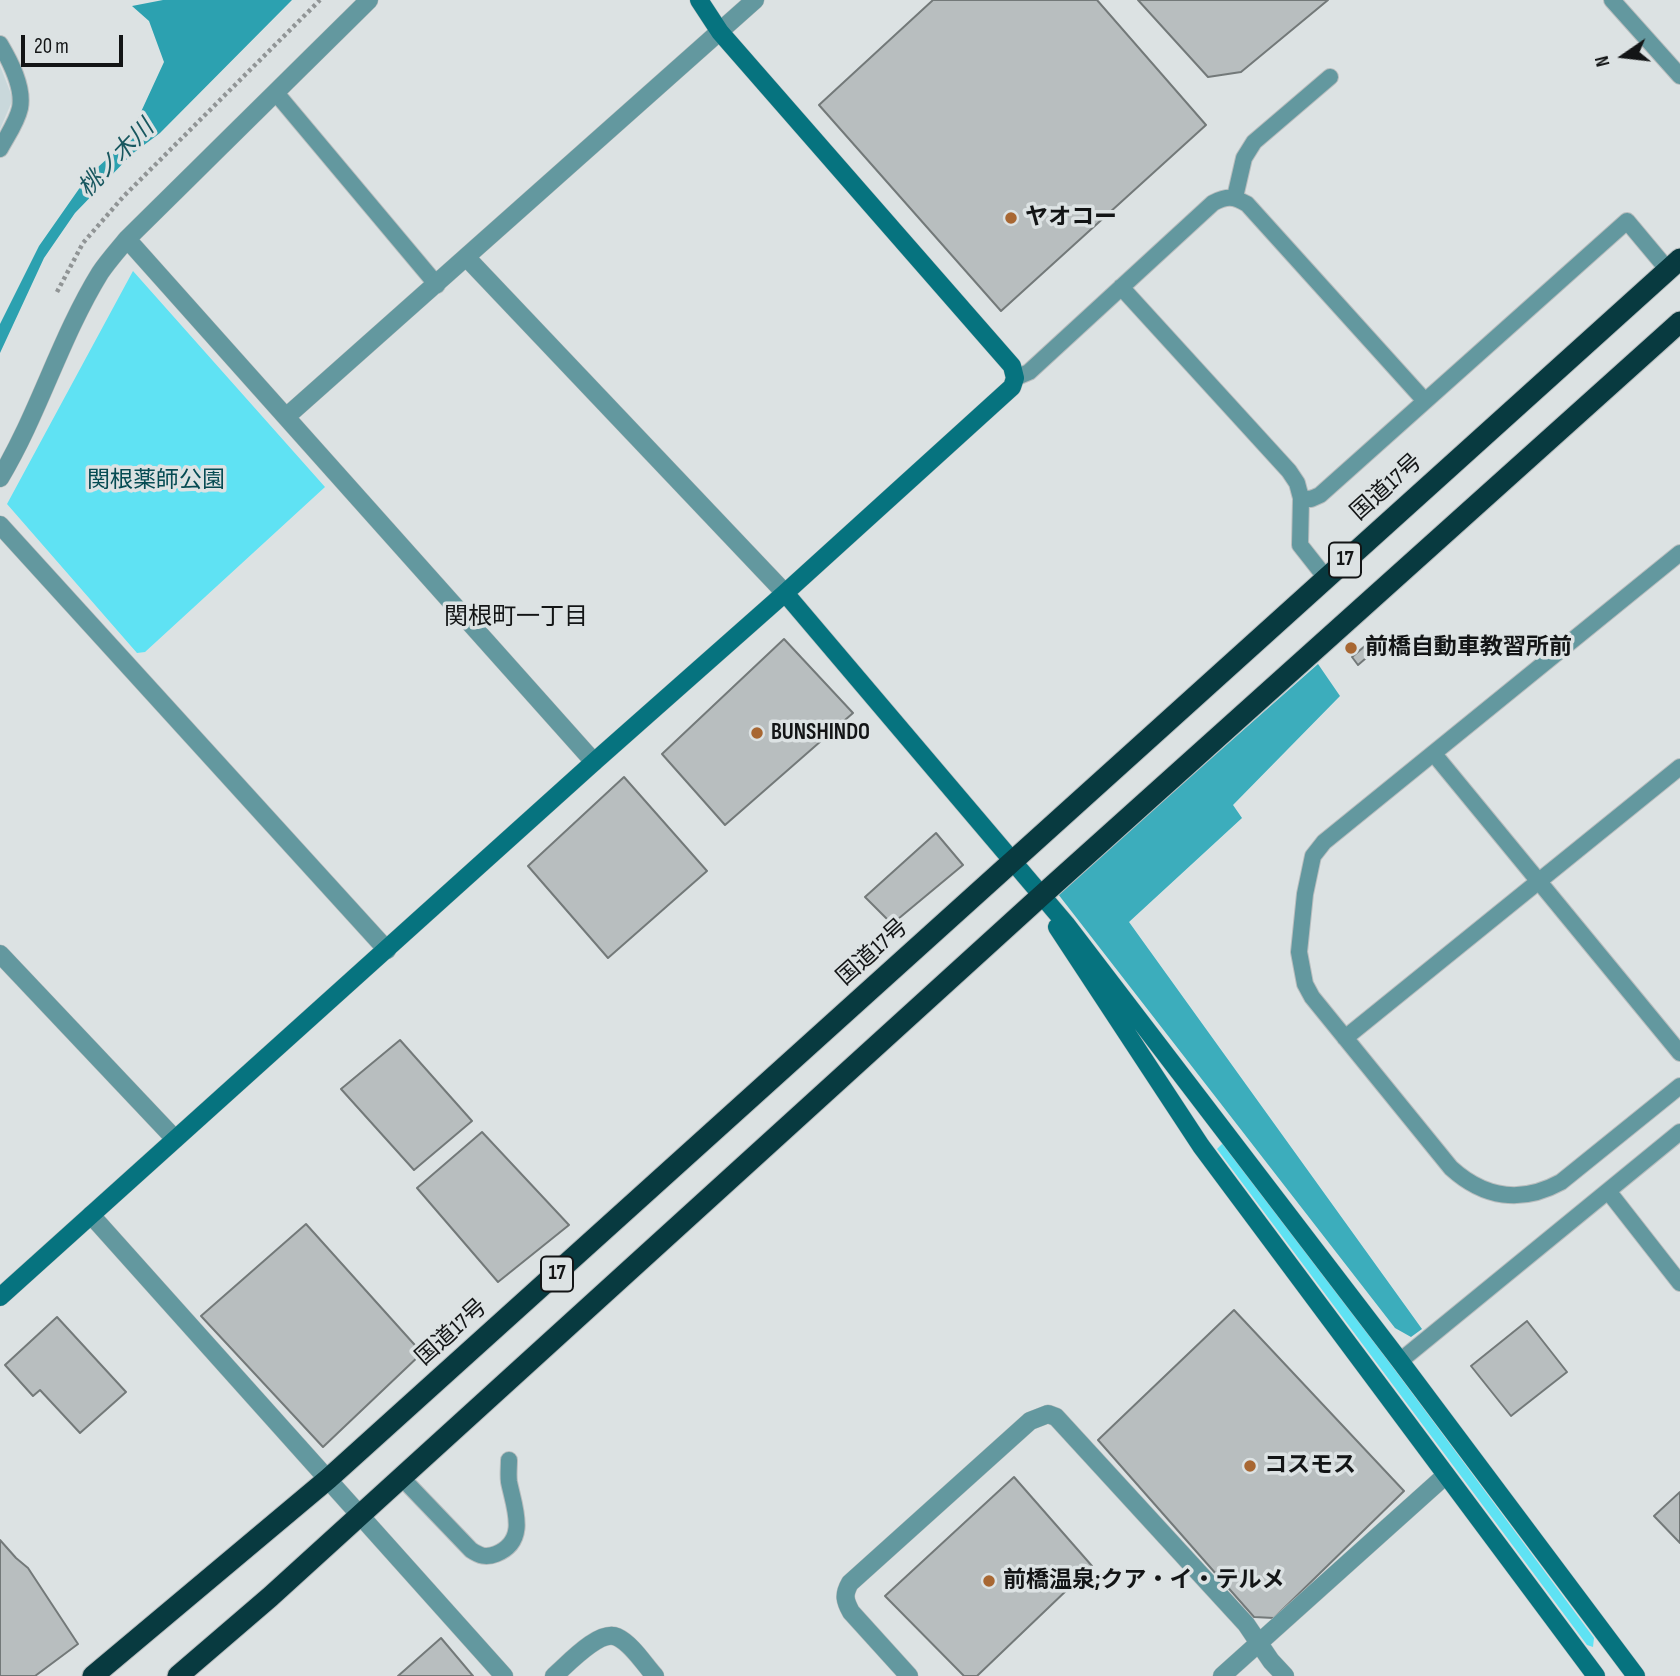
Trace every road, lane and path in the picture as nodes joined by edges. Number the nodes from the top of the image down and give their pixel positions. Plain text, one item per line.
1 (369, 0) edge
2 (699, 0) edge
3 (755, 0) edge
4 (1612, 0) edge
5 (720, 32) junction
6 (0, 44) edge
7 (1680, 76) edge
8 (1330, 77) dead end
9 (276, 93) junction
10 (0, 149) edge
11 (1235, 198) junction
12 (127, 239) junction
13 (467, 258) junction
14 (1674, 265) edge
15 (437, 285) junction
16 (1121, 287) junction
17 (1680, 322) edge
18 (1015, 378) junction
19 (1425, 401) junction
20 (286, 417) junction
21 (0, 478) edge
22 (1301, 498) junction
23 (0, 525) edge
24 (1680, 553) edge
25 (1326, 578) junction
26 (785, 593) junction
27 (1434, 754) junction
28 (594, 762) junction
29 (1680, 767) edge
30 (1011, 862) junction
31 (1540, 882) junction
32 (1041, 896) junction
33 (387, 950) junction
34 (0, 954) edge
35 (1345, 1038) junction
36 (1680, 1053) edge
37 (1680, 1086) edge
38 (1680, 1132) edge
39 (175, 1139) junction
40 (1608, 1191) junction
41 (91, 1215) junction
42 (1680, 1283) edge
43 (0, 1297) edge
44 (1400, 1361) junction
45 (509, 1460) dead end
46 (1446, 1475) junction
47 (402, 1478) junction
48 (328, 1479) junction
49 (360, 1515) junction
50 (1259, 1643) junction
51 (93, 1676) edge
52 (178, 1676) edge
53 (504, 1676) edge
54 (554, 1676) edge
55 (655, 1676) edge
56 (909, 1676) edge
57 (1222, 1676) edge
58 (1285, 1676) edge
59 (1596, 1676) edge
60 (1636, 1676) edge

1 - 9 street
2 - 5 street
3 - 5 street
4 - 7 lane
5 - 13 street
5 - 18 street
6 - 10 lane
8 - 11 lane
9 - 12 street
9 - 15 lane
11 - 16 lane
11 - 19 lane
12 - 20 street
12 - 21 street
13 - 15 street
13 - 26 street
14 - 19 lane
14 - 25 highway, 国道17号 / 17
15 - 20 street
16 - 18 lane
16 - 22 lane
17 - 32 highway, 17
18 - 26 street
19 - 22 lane
20 - 28 street
22 - 25 lane
23 - 33 street
24 - 27 lane
25 - 30 highway, 国道17号 / 17
26 - 28 street
26 - 30 street
27 - 31 lane
27 - 35 lane
28 - 33 street
29 - 31 lane
30 - 32 street
30 - 48 highway, 国道17号 / 17
31 - 35 lane
31 - 36 lane
32 - 44 street
32 - 46 street
32 - 47 highway, 17
33 - 39 street
34 - 39 street
35 - 37 lane
38 - 40 lane
39 - 41 street
40 - 42 lane
40 - 44 lane
41 - 43 street
41 - 48 street
44 - 60 street
45 - 47 lane
46 - 50 street
46 - 59 street
47 - 49 highway, 17
48 - 49 street
48 - 51 highway, 国道17号 / 17
49 - 52 highway, 17
49 - 53 street
50 - 56 street
50 - 57 street
50 - 58 street
54 - 55 street

